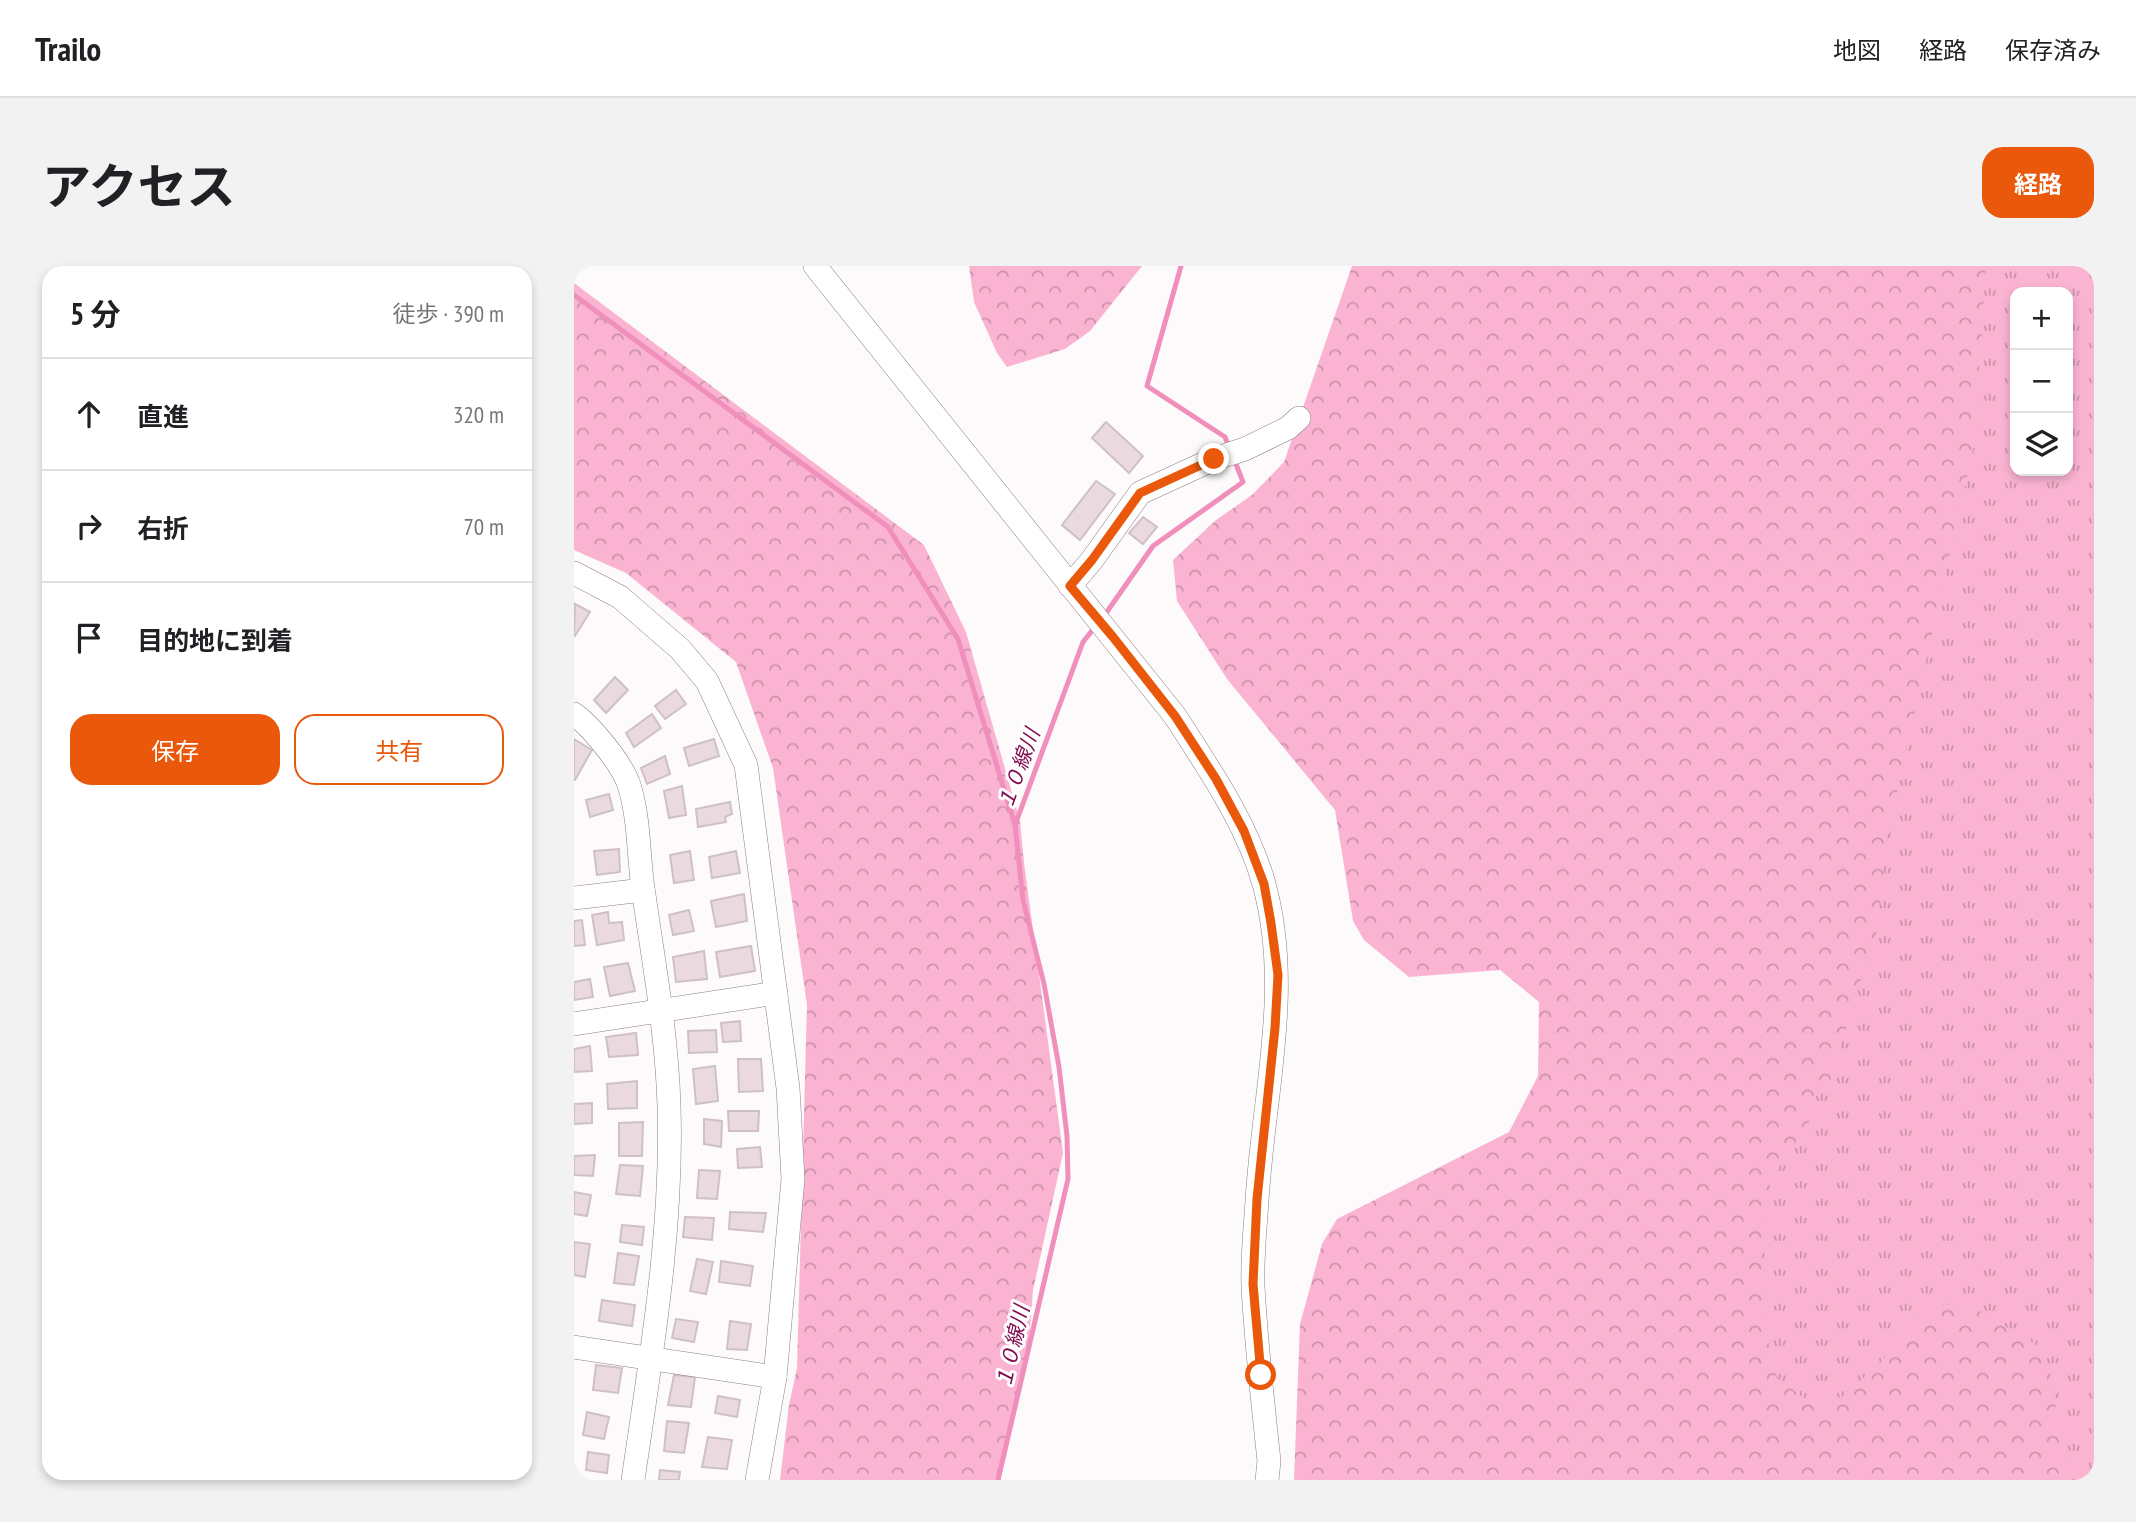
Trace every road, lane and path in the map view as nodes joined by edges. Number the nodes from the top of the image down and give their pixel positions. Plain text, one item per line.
1 (815, 266) edge
2 (1299, 418) dead end
3 (574, 573) edge
4 (1070, 586) junction
5 (574, 714) edge
6 (643, 890) junction
7 (574, 898) edge
8 (776, 993) junction
9 (662, 1010) junction
10 (574, 1024) edge
11 (574, 1347) edge
12 (650, 1358) junction
13 (775, 1377) junction
14 (633, 1480) edge
15 (757, 1480) edge
16 (1267, 1480) edge

1 - 4 street
2 - 4 street
3 - 8 street
4 - 16 street
5 - 6 street
6 - 7 street
6 - 9 street
8 - 9 street
8 - 13 street
9 - 10 street
9 - 12 street
11 - 12 street
12 - 13 street
12 - 14 street
13 - 15 street

